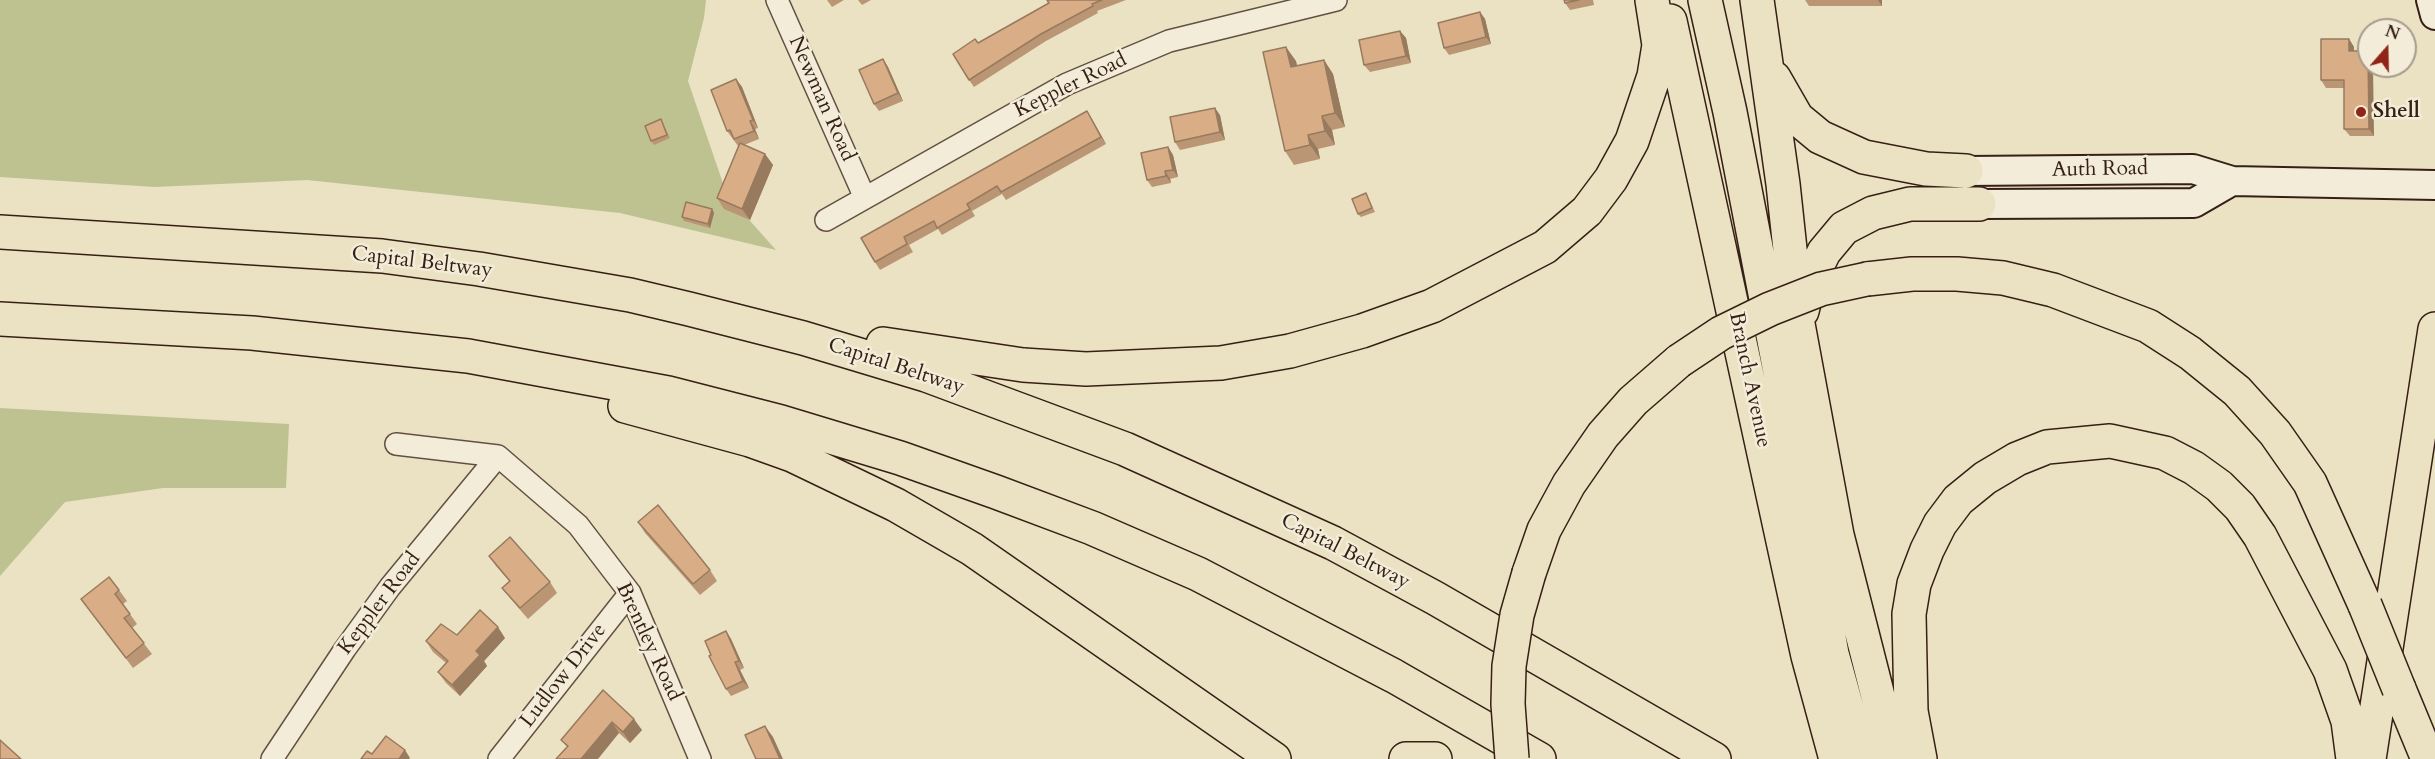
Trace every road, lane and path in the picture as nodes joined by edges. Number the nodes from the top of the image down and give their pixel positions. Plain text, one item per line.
1 (777, 0) edge
2 (1336, 0) edge
3 (1652, 0) edge
4 (1665, 0) edge
5 (1705, 0) edge
6 (1757, 0) edge
7 (2431, 0) edge
8 (2435, 15) edge
9 (1765, 57) junction
10 (1966, 171) joint
11 (2232, 181) junction
12 (2435, 185) edge
13 (865, 198) junction
14 (1979, 204) joint
15 (826, 220) dead end
16 (0, 232) edge
17 (630, 295) junction
18 (0, 319) edge
19 (1798, 324) junction
20 (2435, 329) edge
21 (252, 333) junction
22 (396, 444) dead end
23 (498, 456) junction
24 (1784, 548) junction
25 (630, 593) junction
26 (1484, 627) junction
27 (272, 759) edge
28 (499, 759) edge
29 (700, 759) edge
30 (1274, 759) edge
31 (1406, 759) edge
32 (1435, 759) edge
33 (1512, 759) edge
34 (1539, 759) edge
35 (1714, 759) edge
36 (1734, 759) edge
37 (1823, 759) edge
38 (1836, 759) edge
39 (1862, 759) edge
40 (1894, 759) edge
41 (1920, 759) edge
42 (2353, 759) edge
43 (2368, 759) edge
44 (2428, 759) edge

1 - 13 street, Newman Road
2 - 13 street, Keppler Road
3 - 17 highway
4 - 24 highway, Branch Avenue
5 - 39 highway
6 - 9 highway
7 - 8 main road
9 - 10 highway
9 - 19 highway
10 - 11 main road, Auth Road
11 - 12 main road, Auth Road
11 - 14 main road, Auth Road
13 - 15 street, Keppler Road
14 - 19 highway
16 - 17 highway, Capital Beltway
17 - 26 highway, Capital Beltway
18 - 21 highway
19 - 40 highway
20 - 43 highway
21 - 30 highway
21 - 34 highway
22 - 23 street
23 - 25 street, Brentley Road
23 - 27 street, Keppler Road
24 - 37 highway
24 - 38 highway, Branch Avenue
25 - 28 street, Ludlow Drive
25 - 29 street, Brentley Road
26 - 35 highway, Capital Beltway
26 - 36 highway
31 - 32 highway
33 - 44 highway, bridge
41 - 42 highway

